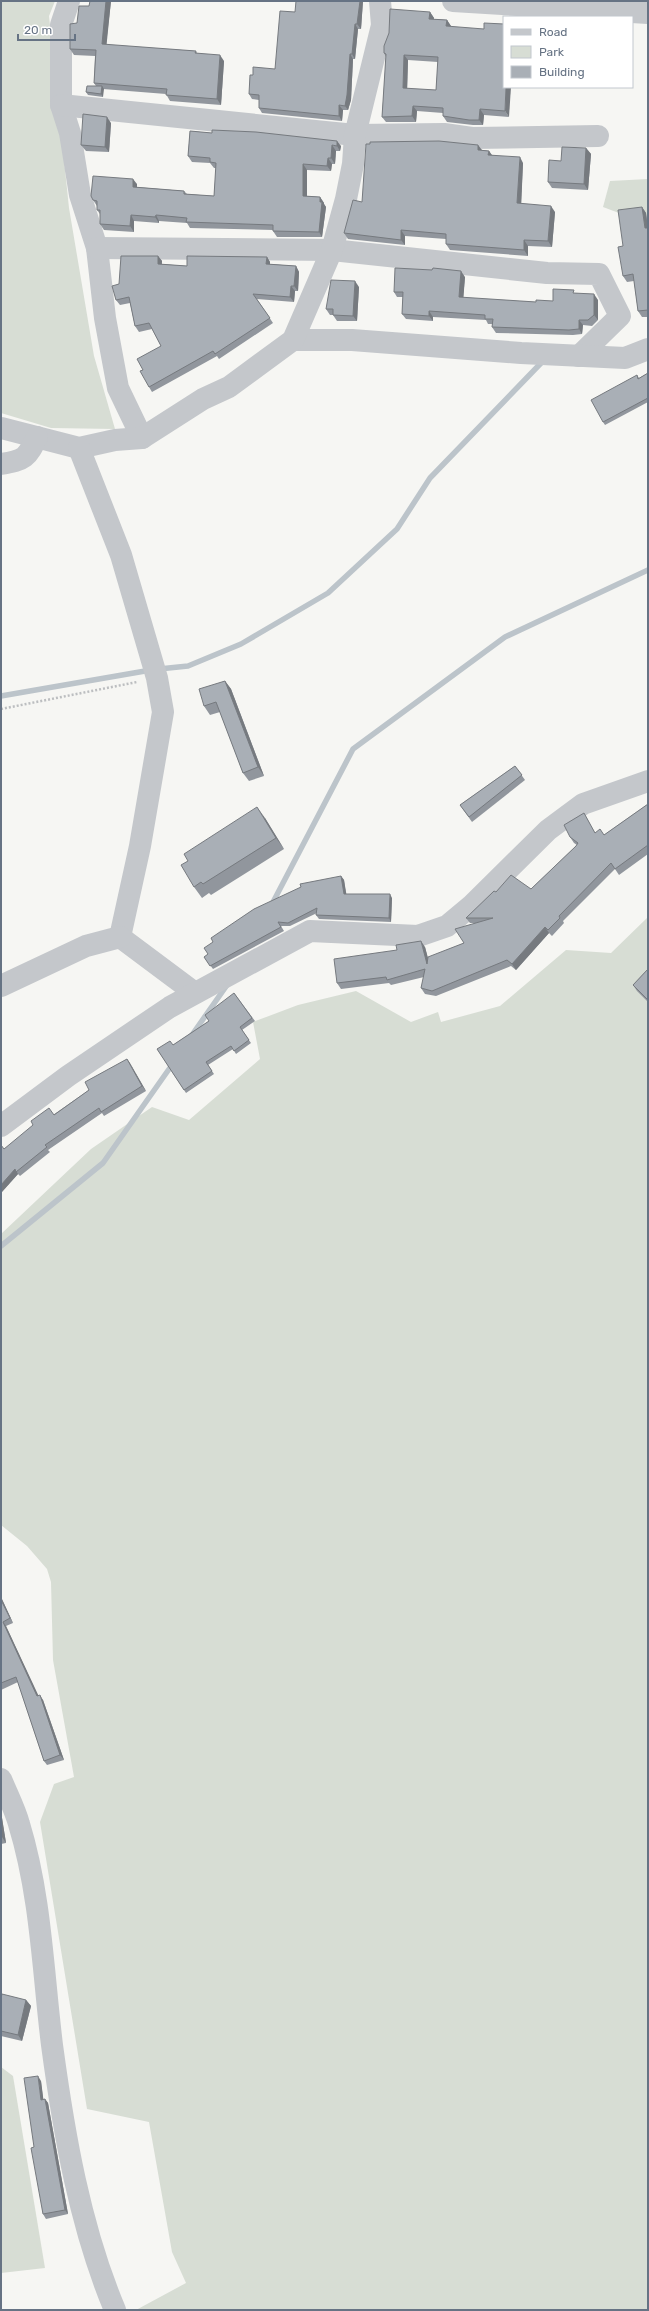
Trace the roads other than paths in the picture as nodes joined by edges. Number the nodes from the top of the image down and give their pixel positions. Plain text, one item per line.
1 (69, 1) edge
2 (380, 1) edge
3 (453, 1) edge
4 (648, 13) edge
5 (61, 105) junction
6 (355, 135) junction
7 (598, 136) dead end
8 (97, 248) junction
9 (332, 250) junction
10 (293, 340) junction
11 (648, 349) edge
12 (579, 356) junction
13 (1, 428) edge
14 (37, 437) junction
15 (142, 438) junction
16 (80, 448) junction
17 (1, 464) edge
18 (648, 781) edge
19 (120, 937) junction
20 (1, 986) edge
21 (194, 993) junction
22 (1, 1126) edge
23 (1, 1779) edge
24 (115, 2310) edge

1 - 5 street
2 - 6 street
3 - 4 street
5 - 6 street
5 - 8 street
6 - 7 street
6 - 9 street
8 - 9 street
8 - 15 street
9 - 10 street
9 - 12 street
10 - 12 street
10 - 15 street
11 - 12 street
13 - 14 street
14 - 16 street
14 - 17 street
15 - 16 street
16 - 19 street
18 - 21 street
19 - 20 street
19 - 21 street
21 - 22 street
23 - 24 street

